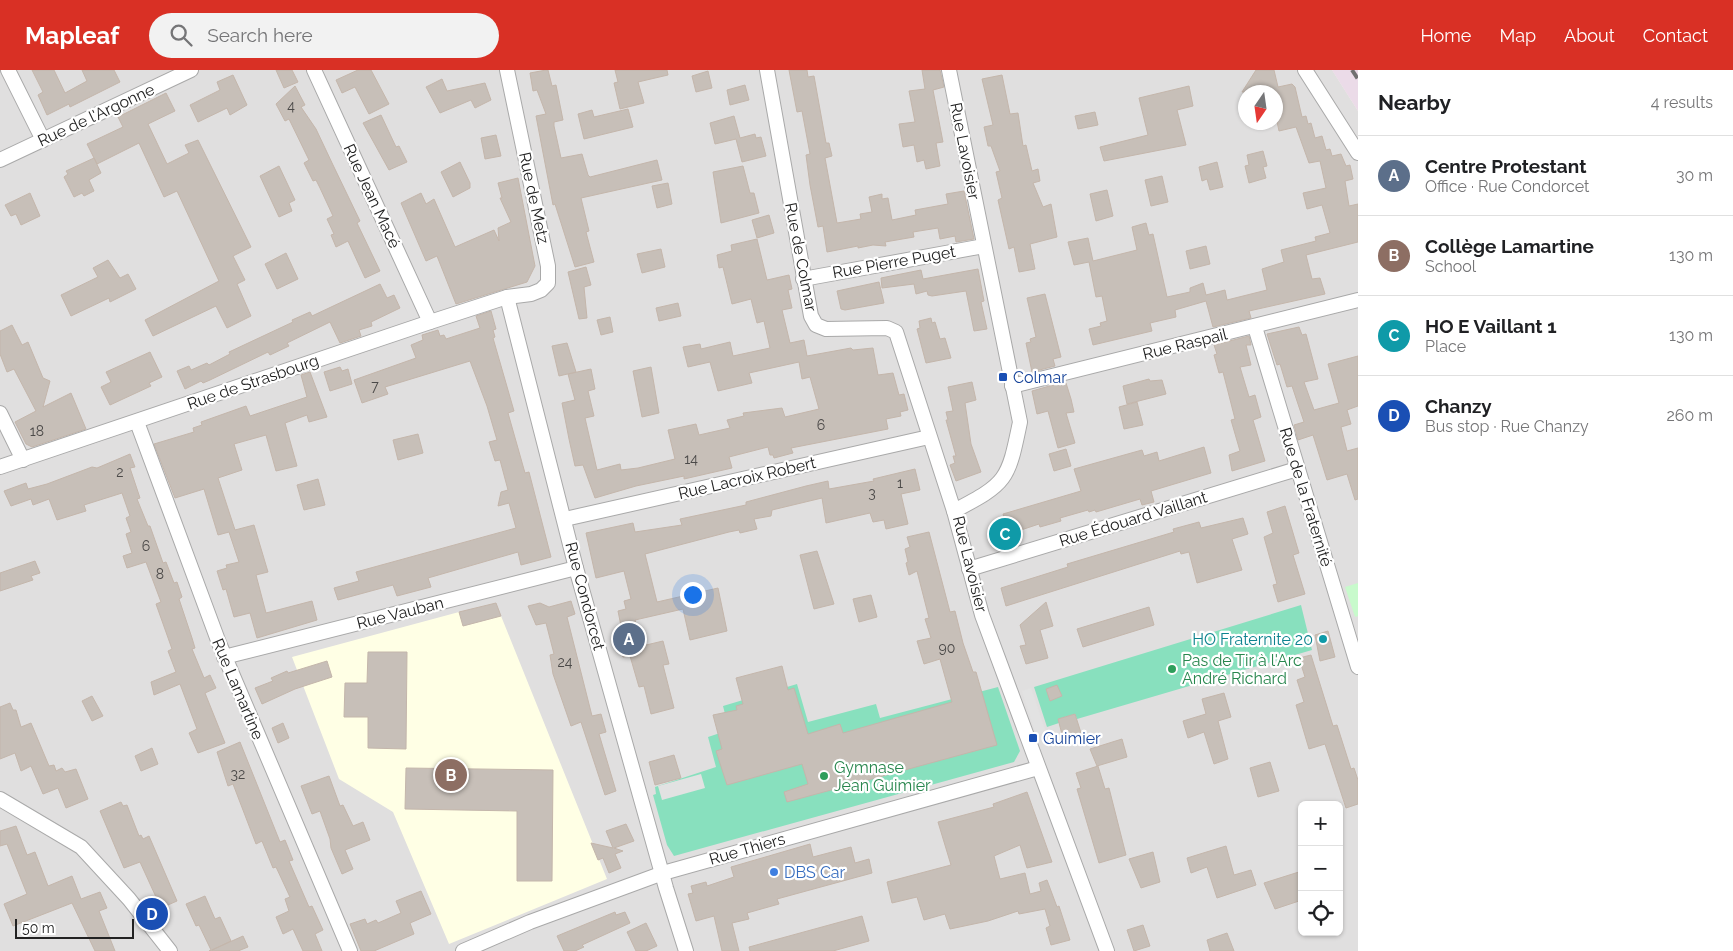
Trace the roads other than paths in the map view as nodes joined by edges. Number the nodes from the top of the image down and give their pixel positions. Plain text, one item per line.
1 (8, 70) edge
2 (158, 70) edge
3 (191, 70) edge
4 (314, 70) edge
5 (507, 70) edge
6 (767, 70) edge
7 (949, 70) edge
8 (1305, 70) edge
9 (164, 83) junction
10 (42, 140) junction
11 (1358, 153) edge
12 (0, 160) edge
13 (984, 246) junction
14 (804, 279) junction
15 (507, 297) junction
16 (1358, 300) edge
17 (430, 322) junction
18 (1255, 327) junction
19 (1012, 386) junction
20 (0, 414) edge
21 (137, 422) junction
22 (929, 437) junction
23 (23, 460) junction
24 (0, 467) edge
25 (1296, 469) junction
26 (954, 511) junction
27 (565, 519) junction
28 (576, 568) junction
29 (969, 569) junction
30 (224, 657) junction
31 (1358, 667) edge
32 (1038, 768) junction
33 (0, 799) edge
34 (663, 873) junction
35 (170, 951) edge
36 (350, 951) edge
37 (463, 951) edge
38 (686, 951) edge
39 (1107, 951) edge

1 - 10 street
2 - 9 street
3 - 9 street, Rue de l'Argonne
4 - 17 street, Rue Jean Macé
5 - 15 street, Rue de Metz
6 - 14 street, Rue de Colmar
7 - 13 street, Rue Lavoisier
8 - 11 street
9 - 10 street, Rue de l'Argonne
10 - 12 street, Rue de l'Argonne
13 - 14 street, Rue Pierre Puget
13 - 19 street, Rue Lavoisier
14 - 22 street, Rue de Colmar
15 - 17 street, Rue de Strasbourg
15 - 27 street, Rue Condorcet
16 - 18 street, Rue Raspail
17 - 21 street, Rue de Strasbourg
18 - 19 street, Rue Raspail
18 - 25 street, Rue de la Fraternité
19 - 26 street, Rue Lavoisier
20 - 23 street
21 - 23 street, Rue de Strasbourg
21 - 30 street, Rue Lamartine
22 - 26 street, Rue de Colmar
22 - 27 street, Rue Lacroix Robert
23 - 24 street, Rue de Strasbourg
25 - 29 street, Rue Édouard Vaillant
25 - 31 street, Rue de la Fraternité
26 - 29 street, Rue Lavoisier
27 - 28 street, Rue Condorcet
28 - 30 street, Rue Vauban
28 - 34 street, Rue Condorcet
29 - 32 street, Rue Lavoisier
30 - 36 street, Rue Lamartine
32 - 34 street, Rue Thiers
32 - 39 street, Rue Lavoisier
33 - 35 street
34 - 37 street, Rue Thiers
34 - 38 street, Rue Condorcet

